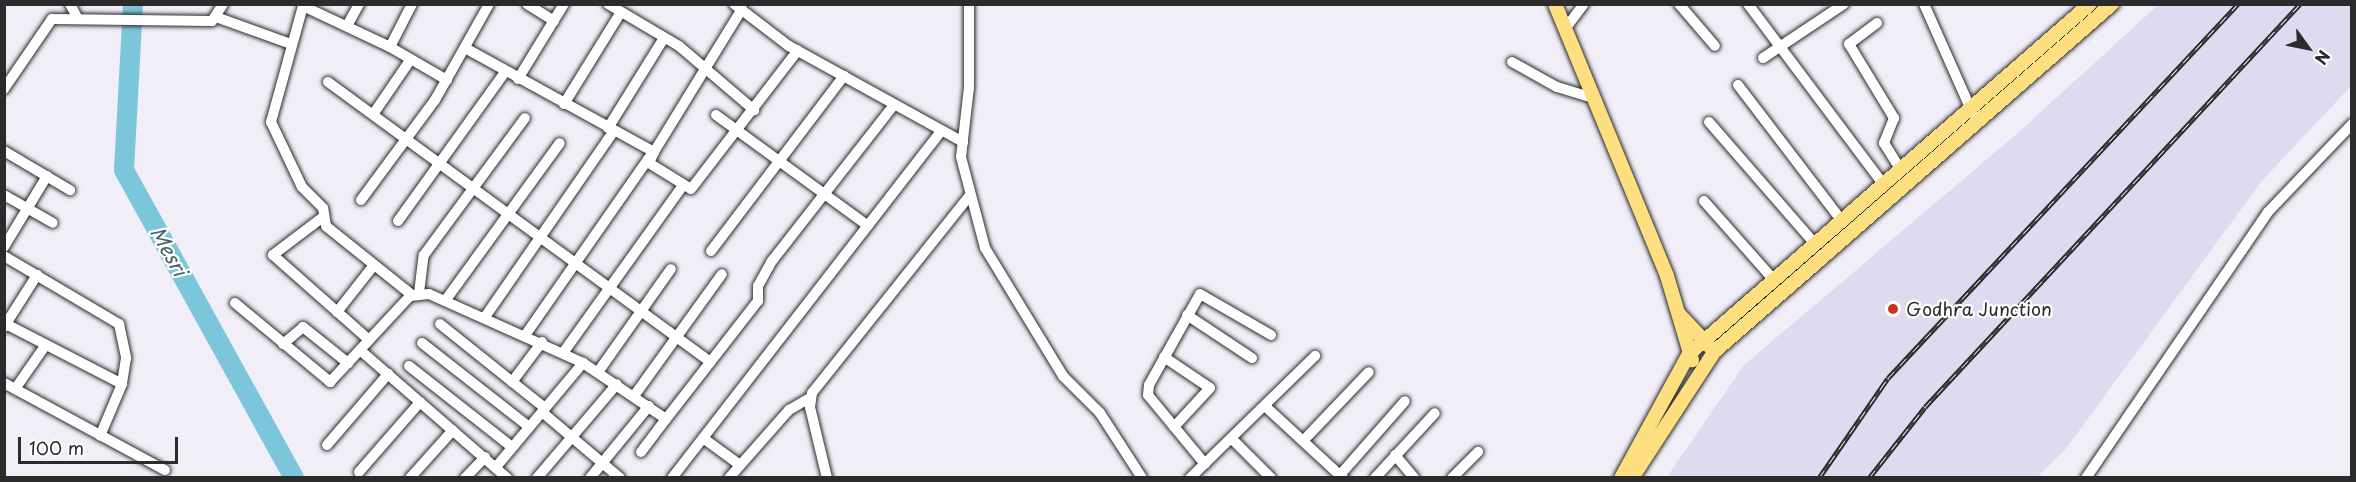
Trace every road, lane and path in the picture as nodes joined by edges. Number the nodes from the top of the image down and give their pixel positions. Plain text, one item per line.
1 (70, 4) edge
2 (223, 4) edge
3 (359, 4) edge
4 (412, 4) edge
5 (526, 4) edge
6 (564, 4) edge
7 (608, 4) edge
8 (969, 4) edge
9 (1555, 4) edge
10 (1584, 4) edge
11 (1844, 4) edge
12 (1924, 4) edge
13 (2090, 4) edge
14 (2112, 4) edge
15 (308, 5) edge
16 (485, 6) edge
17 (1675, 6) edge
18 (1753, 6) edge
19 (738, 7) edge
20 (621, 12) junction
21 (216, 17) junction
22 (81, 19) junction
23 (554, 21) junction
24 (1877, 23) dead end
25 (348, 24) junction
26 (1565, 29) junction
27 (664, 38) junction
28 (291, 44) junction
29 (1715, 46) dead end
30 (1782, 46) junction
31 (390, 47) junction
32 (465, 48) junction
33 (798, 50) junction
34 (1763, 58) dead end
35 (411, 59) junction
36 (1512, 62) dead end
37 (708, 68) junction
38 (506, 72) junction
39 (844, 76) junction
40 (518, 79) junction
41 (447, 80) junction
42 (328, 82) dead end
43 (1738, 85) dead end
44 (4, 89) edge
45 (1592, 98) junction
46 (564, 104) junction
47 (894, 105) junction
48 (754, 110) junction
49 (1969, 110) junction
50 (374, 113) junction
51 (716, 115) dead end
52 (525, 118) dead end
53 (1979, 121) junction
54 (1709, 122) dead end
55 (2352, 124) edge
56 (611, 130) junction
57 (942, 130) junction
58 (738, 131) junction
59 (408, 137) junction
60 (963, 142) junction
61 (560, 143) dead end
62 (4, 151) edge
63 (652, 154) junction
64 (441, 162) junction
65 (781, 162) junction
66 (1901, 170) junction
67 (47, 176) junction
68 (1884, 184) junction
69 (682, 186) junction
70 (475, 187) junction
71 (70, 190) dead end
72 (823, 193) junction
73 (4, 195) edge
74 (969, 196) junction
75 (361, 200) dead end
76 (1704, 201) dead end
77 (27, 209) junction
78 (509, 213) junction
79 (323, 217) junction
80 (398, 221) dead end
81 (1842, 221) junction
82 (53, 223) dead end
83 (868, 226) junction
84 (541, 236) junction
85 (1815, 244) junction
86 (4, 247) edge
87 (711, 251) dead end
88 (4, 256) edge
89 (576, 262) junction
90 (374, 265) junction
91 (671, 269) dead end
92 (722, 274) dead end
93 (37, 275) junction
94 (1774, 280) junction
95 (611, 288) junction
96 (415, 294) junction
97 (445, 300) junction
98 (236, 303) dead end
99 (642, 310) junction
100 (337, 312) junction
101 (1678, 312) junction
102 (1187, 315) junction
103 (485, 317) junction
104 (440, 324) dead end
105 (5, 325) edge
106 (526, 334) junction
107 (1271, 335) dead end
108 (677, 337) junction
109 (369, 340) junction
110 (1706, 340) junction
111 (542, 342) junction
112 (422, 343) dead end
113 (284, 344) junction
114 (45, 346) junction
115 (360, 350) junction
116 (1714, 352) junction
117 (563, 353) junction
118 (1689, 354) junction
119 (1315, 356) dead end
120 (1164, 357) junction
121 (1252, 358) dead end
122 (711, 362) junction
123 (348, 363) junction
124 (583, 363) junction
125 (409, 366) dead end
126 (598, 372) junction
127 (1369, 372) dead end
128 (1696, 372) junction
129 (388, 374) junction
130 (512, 382) junction
131 (4, 383) edge
132 (122, 384) junction
133 (617, 384) junction
134 (15, 389) junction
135 (634, 396) junction
136 (810, 398) junction
137 (1405, 401) dead end
138 (420, 402) junction
139 (649, 406) junction
140 (1266, 407) junction
141 (543, 410) junction
142 (1435, 413) dead end
143 (666, 419) junction
144 (1174, 427) junction
145 (529, 428) junction
146 (453, 430) junction
147 (100, 435) junction
148 (572, 437) junction
149 (703, 438) junction
150 (1232, 439) junction
151 (1303, 441) junction
152 (327, 445) dead end
153 (512, 447) junction
154 (641, 452) dead end
155 (1478, 452) dead end
156 (1395, 455) junction
157 (485, 458) junction
158 (603, 464) junction
159 (740, 465) junction
160 (495, 467) junction
161 (165, 470) dead end
162 (359, 472) dead end
163 (1198, 473) edge
164 (828, 476) edge
165 (1341, 476) edge
166 (410, 477) edge
167 (465, 477) edge
168 (507, 477) edge
169 (537, 477) edge
170 (590, 477) edge
171 (620, 477) edge
172 (672, 477) edge
173 (729, 477) edge
174 (1142, 477) edge
175 (1271, 477) edge
176 (1375, 477) edge
177 (1414, 477) edge
178 (1452, 477) edge
179 (1621, 477) edge
180 (1632, 477) edge
181 (2086, 477) edge

1 - 22 street
2 - 21 street
3 - 25 street
4 - 31 street
5 - 23 street
6 - 23 street
7 - 20 street
8 - 60 street
9 - 26 main road
10 - 26 street
11 - 30 street
12 - 49 street
13 - 49 main road
14 - 53 main road
15 - 25 street
15 - 28 street
16 - 32 street
17 - 29 street
18 - 30 street
19 - 33 street
19 - 37 street
20 - 27 street
20 - 46 street
21 - 22 street
21 - 28 street
22 - 44 street
23 - 40 street
24 - 66 street
25 - 31 street
26 - 45 main road
27 - 37 street
27 - 56 street
28 - 79 street
30 - 34 street
30 - 68 street
31 - 35 street
32 - 38 street
32 - 41 street
33 - 39 street
33 - 48 street
35 - 41 street
35 - 50 street
36 - 45 street
37 - 48 street
37 - 63 street
38 - 40 street
38 - 64 street
39 - 47 street
39 - 65 street
40 - 46 street
41 - 59 street
42 - 50 street
43 - 81 street
45 - 101 main road
46 - 56 street
47 - 57 street
47 - 72 street
48 - 58 street
49 - 53 street
49 - 66 main road
50 - 59 street
51 - 58 street
52 - 70 street
53 - 116 main road
54 - 85 street
55 - 181 street
56 - 63 street
56 - 84 street
57 - 60 street
57 - 83 street
58 - 65 street
58 - 69 street
59 - 64 street
59 - 75 street
60 - 74 street
61 - 78 street
62 - 67 street
63 - 69 street
63 - 89 street
64 - 70 street
64 - 80 street
65 - 72 street
65 - 87 street
66 - 68 main road
67 - 71 street
67 - 77 street
68 - 81 main road
69 - 95 street
70 - 78 street
70 - 96 street
72 - 83 street
72 - 122 street
73 - 77 street
74 - 136 street
74 - 174 street
76 - 94 street
77 - 82 street
77 - 86 street
78 - 84 street
78 - 97 street
79 - 90 street
79 - 100 street
81 - 85 main road
83 - 149 street
84 - 89 street
84 - 103 street
85 - 94 main road
88 - 93 street
89 - 95 street
89 - 106 street
90 - 96 street
90 - 100 street
91 - 99 street
92 - 108 street
93 - 105 street
93 - 132 street
94 - 110 main road
95 - 99 street
95 - 117 street
96 - 97 street
96 - 109 street
97 - 103 street
98 - 113 street
99 - 108 street
99 - 126 street
100 - 109 street
101 - 110 main road
101 - 118 main road
102 - 107 street
102 - 120 street
102 - 121 street
103 - 106 street
104 - 130 street
105 - 114 street
106 - 111 street
108 - 122 street
108 - 135 street
109 - 115 street
110 - 116 main road
110 - 118 main road
111 - 117 street
111 - 130 street
112 - 145 street
113 - 123 street
113 - 123 street
114 - 132 street
114 - 134 street
115 - 123 street
115 - 129 street
116 - 128 main road
117 - 124 street
118 - 128 main road
118 - 179 main road
119 - 140 street
120 - 144 street
120 - 144 street
122 - 143 street
124 - 126 street
124 - 141 street
125 - 153 street
126 - 133 street
127 - 151 street
128 - 180 main road
129 - 138 street
129 - 152 street
130 - 141 street
131 - 134 street
132 - 147 street
133 - 135 street
133 - 148 street
134 - 147 street
135 - 139 street
136 - 159 street
136 - 164 street
137 - 165 street
138 - 146 street
138 - 162 street
139 - 143 street
139 - 158 street
140 - 150 street
140 - 151 street
141 - 145 street
141 - 148 street
142 - 156 street
143 - 154 street
144 - 163 street
145 - 153 street
146 - 157 street
146 - 166 street
147 - 161 street
148 - 158 street
148 - 169 street
149 - 159 street
149 - 172 street
150 - 163 street
150 - 175 street
151 - 165 street
153 - 160 street
155 - 178 street
156 - 176 street
156 - 177 street
157 - 160 street
157 - 167 street
158 - 170 street
158 - 171 street
159 - 173 street
160 - 168 street

